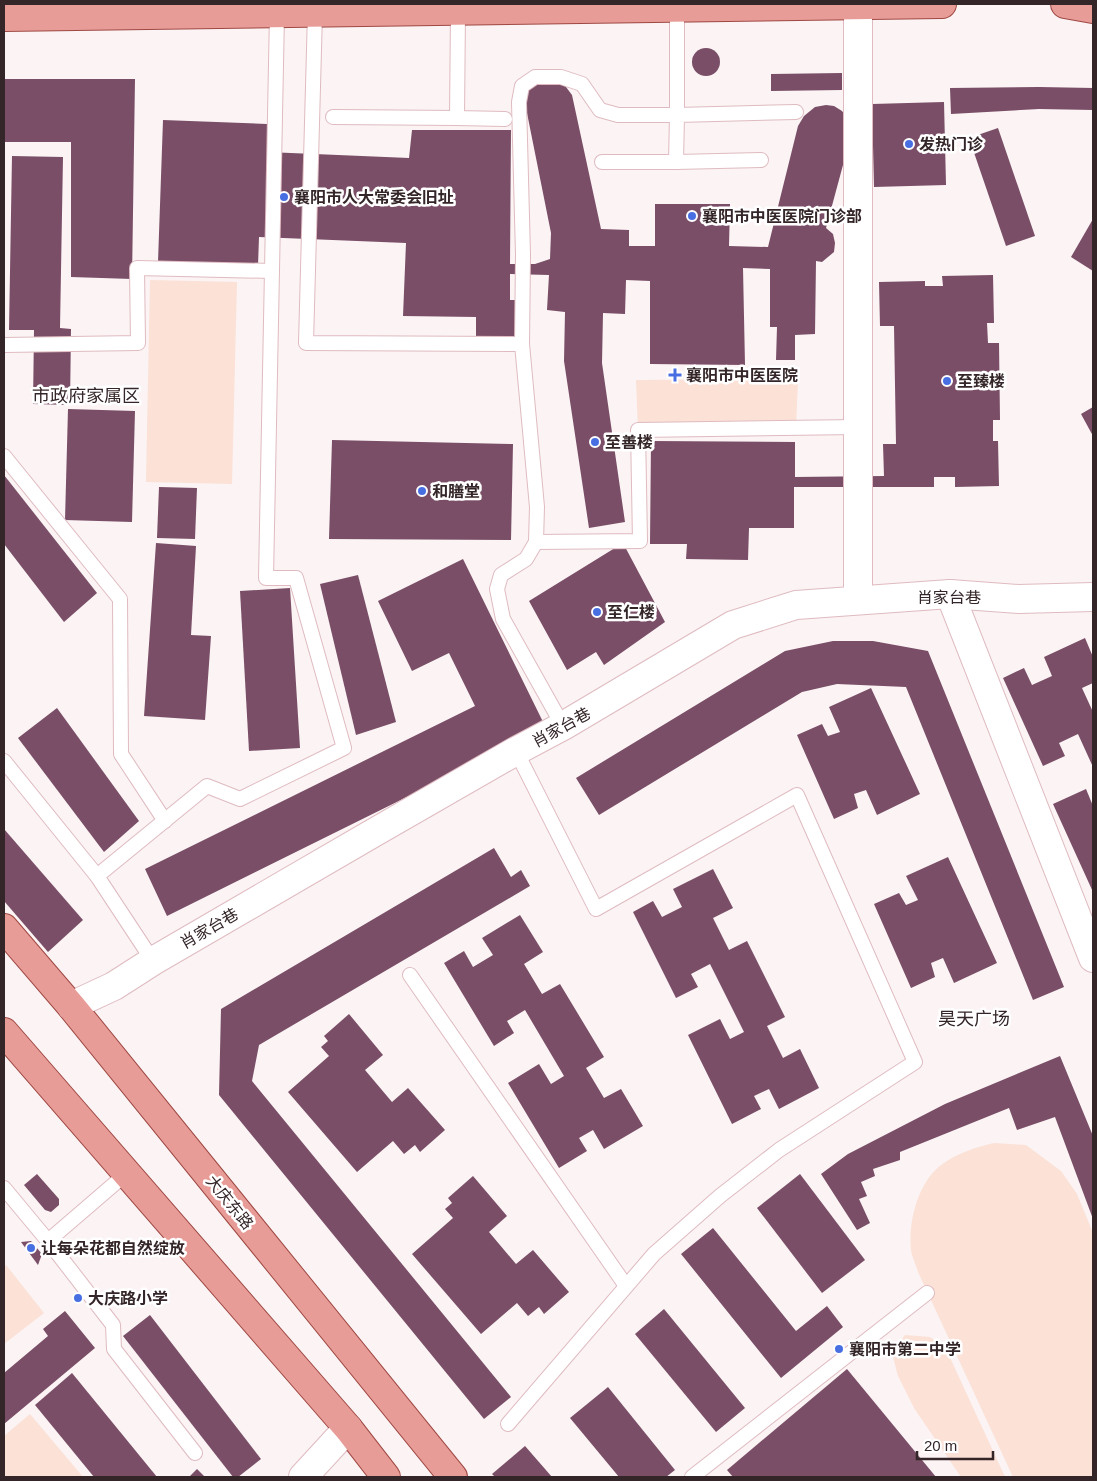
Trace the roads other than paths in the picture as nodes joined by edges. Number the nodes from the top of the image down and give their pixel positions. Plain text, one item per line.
1 (942, 4) edge
2 (1065, 4) edge
3 (858, 5) edge
4 (677, 8) junction
5 (1093, 9) edge
6 (458, 11) junction
7 (276, 13) junction
8 (315, 13) junction
9 (4, 18) edge
10 (796, 112) dead end
11 (677, 115) junction
12 (333, 117) dead end
13 (457, 118) junction
14 (505, 120) dead end
15 (761, 160) dead end
16 (602, 162) dead end
17 (676, 162) junction
18 (272, 271) junction
19 (522, 344) junction
20 (4, 345) edge
21 (858, 427) junction
22 (4, 456) edge
23 (536, 542) junction
24 (950, 594) junction
25 (1093, 597) edge
26 (858, 600) junction
27 (563, 726) junction
28 (516, 751) junction
29 (4, 761) edge
30 (164, 821) junction
31 (97, 876) junction
32 (4, 928) edge
33 (1093, 958) edge
34 (153, 961) junction
35 (410, 974) dead end
36 (71, 1006) junction
37 (4, 1032) edge
38 (127, 1173) junction
39 (4, 1188) edge
40 (48, 1241) junction
41 (626, 1286) junction
42 (927, 1293) dead end
43 (508, 1424) dead end
44 (348, 1428) junction
45 (195, 1453) dead end
46 (303, 1477) edge
47 (386, 1477) edge
48 (453, 1477) edge
49 (692, 1477) edge

1 - 3 main road
2 - 5 main road
3 - 4 main road
3 - 21 street
4 - 6 main road
4 - 11 lane
6 - 8 main road
6 - 13 lane
7 - 8 main road
7 - 9 main road
7 - 18 lane
8 - 19 lane
10 - 11 lane
11 - 17 lane
11 - 19 lane
12 - 13 lane
13 - 14 lane
15 - 17 lane
16 - 17 lane
18 - 20 lane
18 - 30 lane
19 - 23 lane
21 - 23 lane
21 - 26 street
22 - 30 lane
23 - 27 lane
24 - 25 street, 肖家台巷
24 - 26 street, 肖家台巷
24 - 33 street
26 - 27 street, 肖家台巷
27 - 28 street, 肖家台巷
28 - 34 street, 肖家台巷
28 - 41 lane
29 - 31 lane
30 - 31 lane
31 - 34 lane
32 - 36 main road, 大庆东路
34 - 36 street, 肖家台巷
35 - 41 lane
36 - 48 main road, 大庆东路
37 - 38 main road
38 - 40 lane
38 - 44 main road
39 - 40 lane
40 - 45 lane
41 - 43 lane
42 - 49 lane
44 - 46 street
44 - 47 main road

